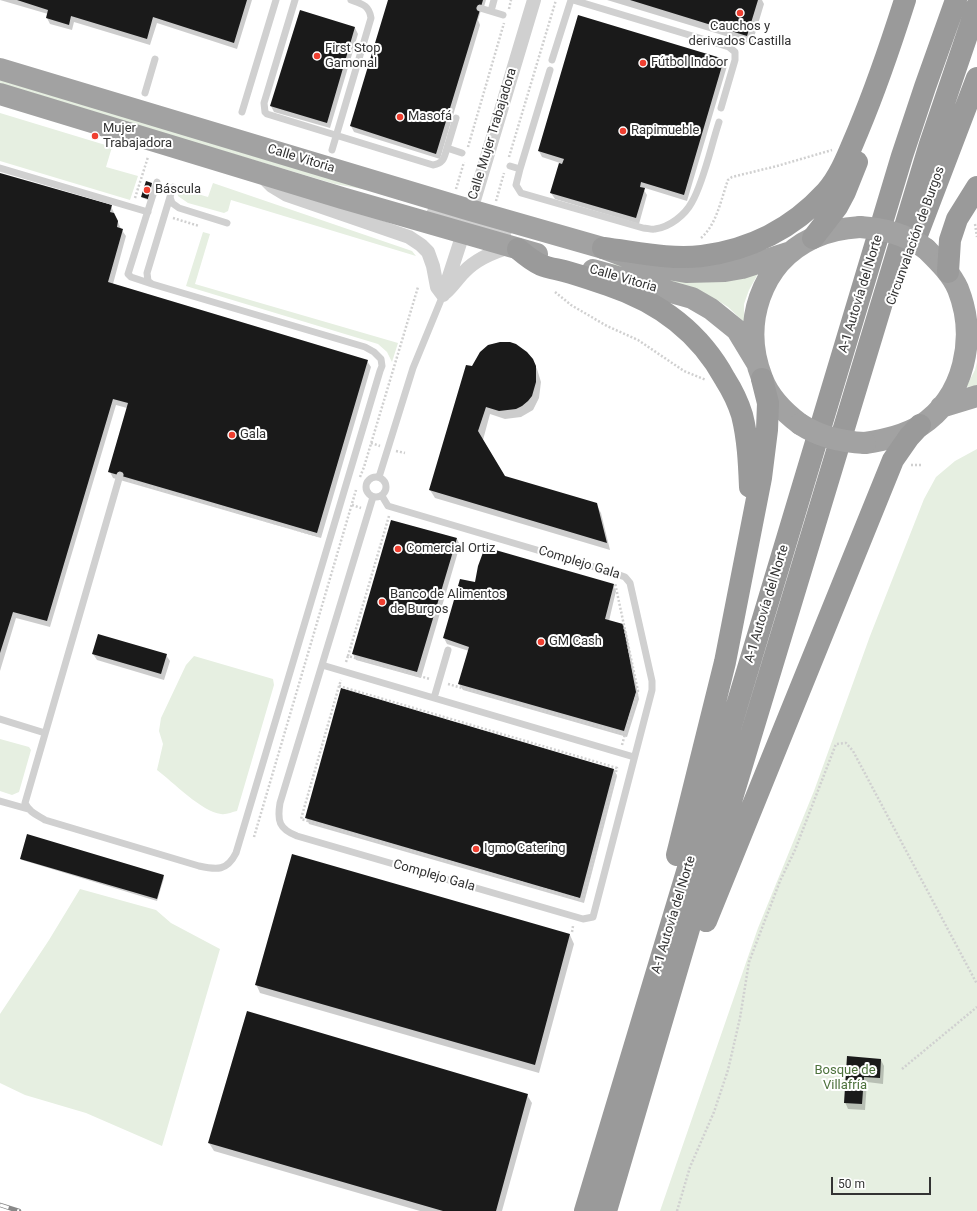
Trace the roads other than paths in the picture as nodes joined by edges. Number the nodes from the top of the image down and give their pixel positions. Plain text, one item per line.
1 (276, 0) edge
2 (295, 0) edge
3 (351, 0) edge
4 (494, 0) edge
5 (534, 0) edge
6 (572, 0) edge
7 (905, 0) edge
8 (956, 0) edge
9 (977, 6) edge
10 (480, 8) dead end
11 (491, 11) junction
12 (506, 14) road end
13 (896, 28) junction
14 (155, 59) dead end
15 (552, 60) dead end
16 (0, 69) edge
17 (550, 70) dead end
18 (977, 78) edge
19 (145, 93) dead end
20 (0, 94) edge
21 (721, 108) dead end
22 (242, 112) dead end
23 (456, 118) dead end
24 (719, 122) dead end
25 (337, 136) junction
26 (447, 148) junction
27 (332, 150) dead end
28 (464, 153) road end
29 (510, 166) dead end
30 (0, 168) edge
31 (520, 169) junction
32 (257, 172) junction
33 (157, 182) dead end
34 (173, 187) dead end
35 (977, 187) edge
36 (170, 197) junction
37 (342, 198) junction
38 (470, 210) junction
39 (148, 212) junction
40 (228, 223) dead end
41 (463, 234) junction
42 (813, 238) junction
43 (514, 248) junction
44 (603, 248) junction
45 (791, 252) junction
46 (948, 272) junction
47 (152, 284) junction
48 (443, 295) junction
49 (972, 331) edge
50 (760, 371) junction
51 (855, 394) junction
52 (977, 396) edge
53 (941, 408) junction
54 (920, 425) junction
55 (122, 477) road end
56 (379, 478) junction
57 (382, 496) junction
58 (373, 497) junction
59 (448, 650) dead end
60 (725, 662) junction
61 (322, 665) junction
62 (434, 698) junction
63 (0, 719) edge
64 (45, 733) junction
65 (634, 757) junction
66 (0, 801) edge
67 (28, 809) junction
68 (637, 1105) junction
69 (610, 1127) junction
70 (585, 1211) edge
71 (606, 1211) edge

1 - 22 lane
2 - 25 lane
3 - 25 lane
4 - 11 lane
5 - 38 street, Calle Mujer Trabajadora
6 - 15 lane
6 - 21 lane
7 - 13 highway
8 - 69 highway, A-1 Autovía del Norte
9 - 51 highway, A-1 Autovía del Norte
10 - 11 lane
11 - 12 lane
13 - 42 highway
13 - 44 highway
14 - 19 lane
16 - 38 highway, Calle Vitoria
17 - 31 lane
18 - 51 highway, Circunvalación de Burgos
20 - 32 highway, Calle Vitoria
23 - 26 lane
24 - 31 lane
25 - 26 lane
25 - 27 lane
26 - 28 lane
29 - 31 lane
30 - 39 lane
32 - 37 highway, Calle Vitoria
32 - 48 street
33 - 39 lane
34 - 36 lane
35 - 46 highway
36 - 40 lane
36 - 47 lane
37 - 38 street, Calle Mujer Trabajadora
37 - 41 highway, Calle Vitoria
38 - 41 street
38 - 44 highway, Calle Vitoria
39 - 47 lane
41 - 43 highway, Calle Vitoria
41 - 44 street, Calle Vitoria
41 - 48 street
42 - 45 highway
42 - 46 highway, bridge
43 - 48 street
43 - 50 highway, Calle Vitoria
43 - 60 highway
44 - 45 highway, Calle Vitoria
45 - 50 highway
46 - 49 highway
47 - 67 lane
48 - 56 lane
49 - 53 highway
50 - 54 highway, Calle Vitoria, bridge
50 - 60 highway
51 - 68 highway, A-1 Autovía del Norte
52 - 53 highway
53 - 54 highway, Calle Vitoria
54 - 68 highway
55 - 64 lane
56 - 57 lane
56 - 58 lane
57 - 58 lane
57 - 65 lane, Complejo Gala
58 - 61 lane, Complejo Gala
59 - 62 lane
60 - 69 highway
61 - 62 lane
61 - 65 lane, Complejo Gala
62 - 65 lane
63 - 64 lane
64 - 67 lane
66 - 67 lane
68 - 71 highway, A-1 Autovía del Norte
69 - 70 highway, A-1 Autovía del Norte

